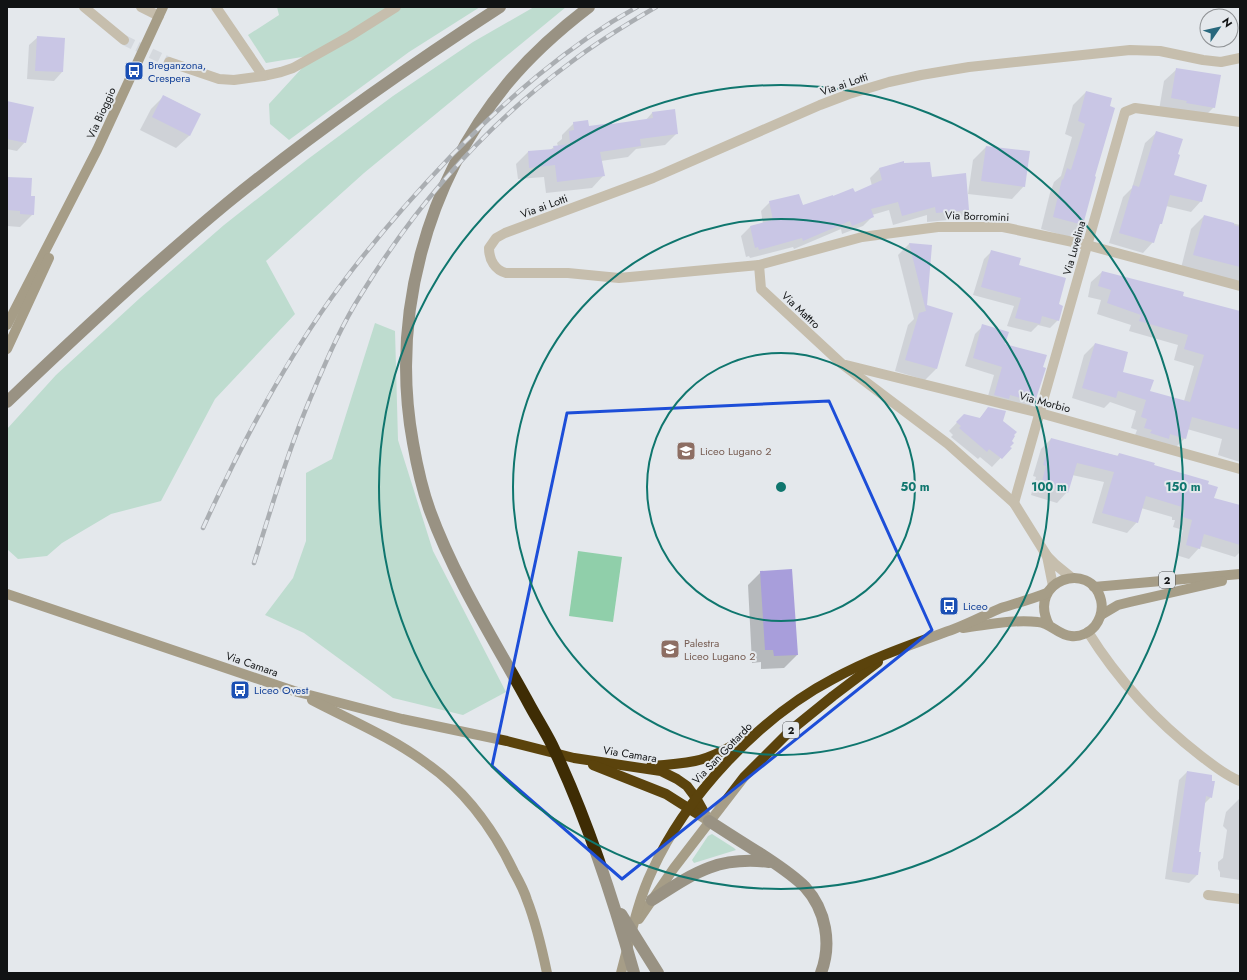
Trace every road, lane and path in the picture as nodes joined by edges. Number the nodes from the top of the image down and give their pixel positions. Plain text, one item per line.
1 (84, 7) edge
2 (141, 7) edge
3 (216, 7) edge
4 (396, 7) edge
5 (500, 7) edge
6 (589, 7) edge
7 (161, 11) edge
8 (124, 40) tunnel mouth
9 (1240, 58) edge
10 (169, 62) tunnel mouth
11 (263, 76) junction
12 (1240, 122) edge
13 (81, 184) junction
14 (1087, 246) junction
15 (759, 265) junction
16 (1240, 286) edge
17 (7, 325) edge
18 (7, 349) edge
19 (842, 364) junction
20 (7, 402) edge
21 (1040, 413) junction
22 (1240, 469) edge
23 (1014, 503) junction
24 (1047, 556) junction
25 (1240, 576) edge
26 (1072, 578) junction
27 (1094, 587) junction
28 (1050, 589) junction
29 (7, 591) edge
30 (1101, 615) junction
31 (1049, 624) junction
32 (955, 629) junction
33 (1088, 632) junction
34 (889, 654) junction
35 (294, 691) junction
36 (768, 722) junction
37 (574, 758) junction
38 (637, 767) junction
39 (1240, 781) edge
40 (696, 798) junction
41 (689, 808) junction
42 (709, 821) junction
43 (774, 863) junction
44 (1208, 895) dead end
45 (1240, 899) edge
46 (652, 900) junction
47 (614, 901) junction
48 (634, 926) junction
49 (547, 973) edge
50 (621, 973) edge
51 (634, 973) edge
52 (658, 973) edge
53 (821, 973) edge

1 - 8 street
2 - 7 street
3 - 11 street
4 - 11 street
5 - 20 highway
6 - 47 highway
7 - 13 main road, Via Bioggio
9 - 15 street, Via ai Lotti
10 - 11 street
12 - 14 street, Via Luvelina
13 - 17 main road, Via Bioggio
13 - 18 main road, Via Bioggio
14 - 15 street, Via Borromini
14 - 16 street, Via Borromini
14 - 21 street, Via Luvelina
15 - 19 street, Via Mattro
19 - 21 street, Via Morbio
19 - 23 street, Via Mattro
21 - 22 street, Via Morbio
21 - 23 street, Via Luvelina
23 - 24 street, Via Mattro
24 - 26 street, Via Mattro
24 - 28 street, Via Mattro
25 - 27 main road, 2
25 - 30 main road, 2
26 - 27 main road
26 - 28 main road
27 - 30 main road
28 - 31 main road
28 - 32 main road, Via San Gottardo / 2
29 - 35 main road, Via Camara
30 - 33 main road
31 - 32 main road, Via San Gottardo / 2
31 - 33 main road
32 - 34 main road, Via San Gottardo / 2
33 - 39 street
34 - 36 main road, Via San Gottardo / 2
34 - 42 main road, Via San Gottardo / 2
35 - 37 main road, Via Camara
35 - 49 main road
36 - 38 main road
36 - 40 main road, Via San Gottardo / 2
37 - 38 main road, Via Camara
37 - 41 main road, Via Camara
38 - 40 main road, Via Camara
40 - 41 main road, Via San Gottardo / 2
40 - 42 main road, Via Camara
41 - 42 main road, Via Camara
41 - 48 main road, Via San Gottardo / 2
42 - 43 highway
42 - 46 main road, Via San Gottardo / 2
43 - 46 highway
43 - 53 highway
44 - 45 street
46 - 48 main road, Via San Gottardo / 2
47 - 51 highway
47 - 52 highway
48 - 50 main road, Via San Gottardo / 2

